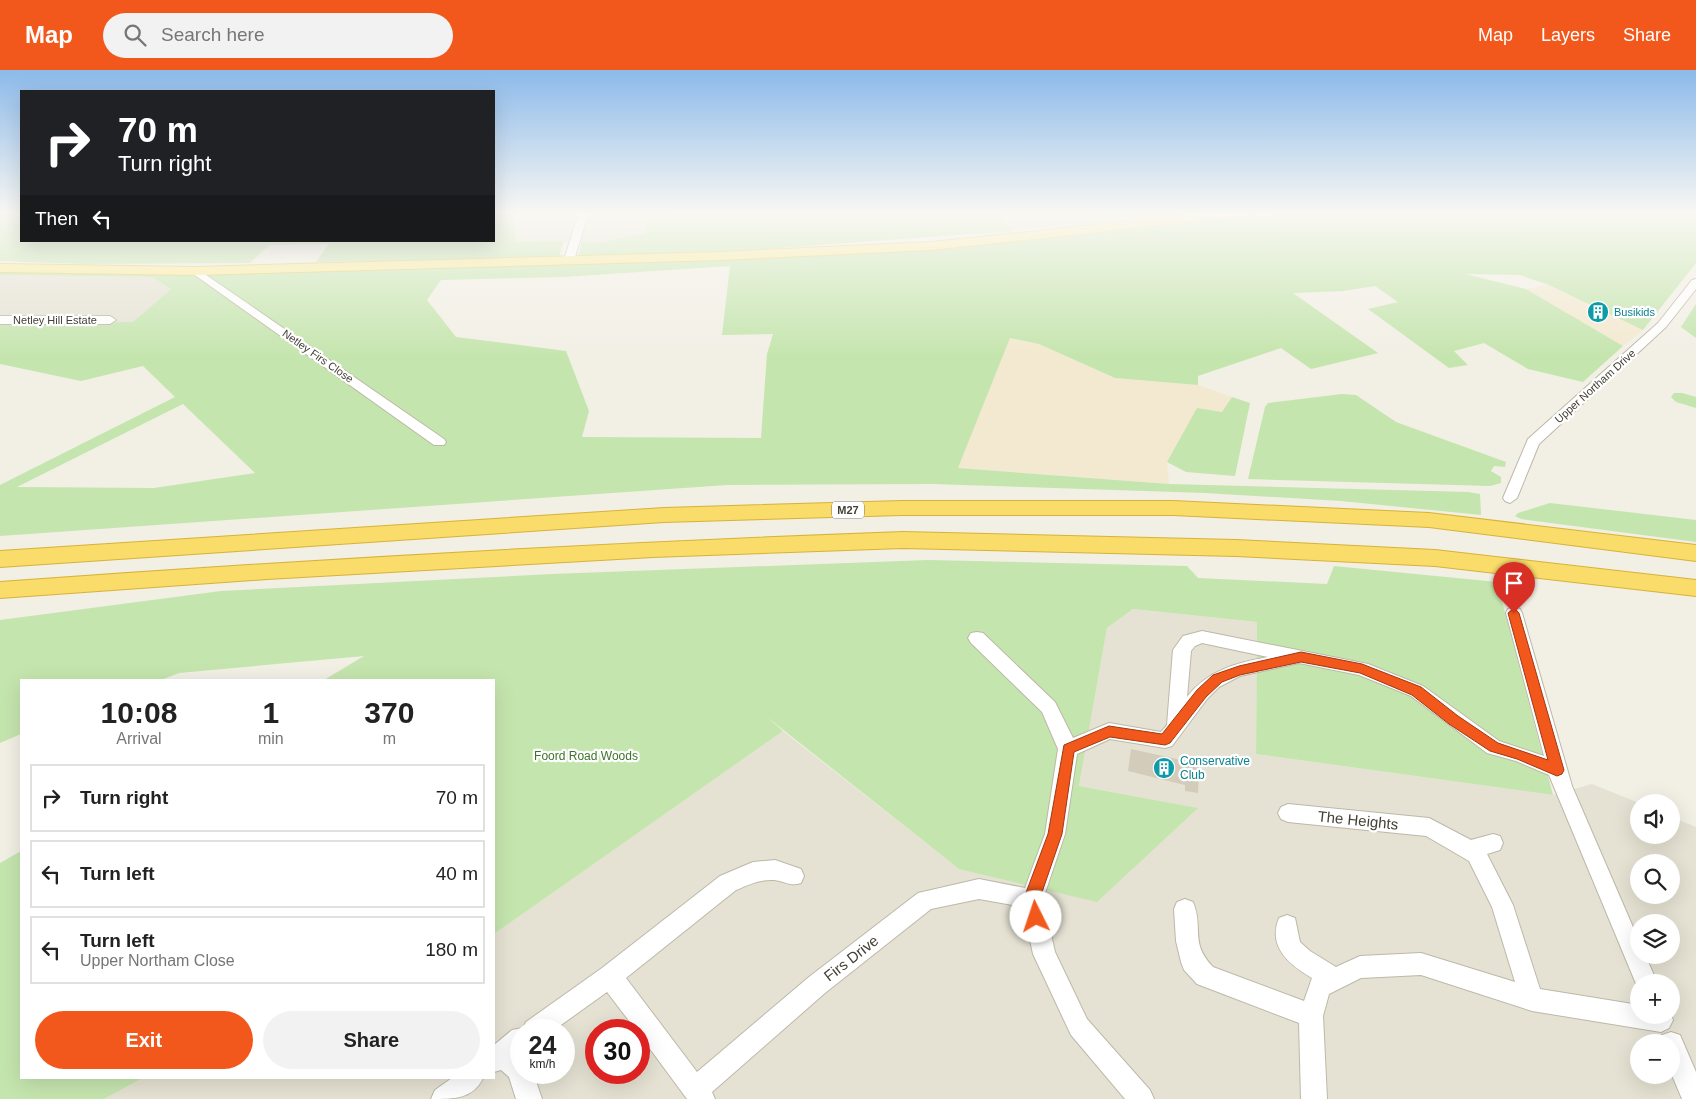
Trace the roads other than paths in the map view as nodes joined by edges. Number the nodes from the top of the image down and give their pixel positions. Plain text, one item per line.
1 (569, 260) edge
2 (0, 268) edge
3 (196, 271) junction
4 (1696, 282) edge
5 (0, 320) edge
6 (110, 320) dead end
7 (439, 442) dead end
8 (1510, 498) dead end
9 (1696, 554) edge
10 (0, 560) edge
11 (1696, 588) edge
12 (0, 590) edge
13 (1514, 613) dead end
14 (977, 638) dead end
15 (1301, 657) junction
16 (1176, 728) junction
17 (1068, 749) junction
18 (1557, 770) junction
19 (1288, 813) dead end
20 (1493, 843) dead end
21 (1469, 850) junction
22 (793, 876) dead end
23 (1032, 898) junction
24 (1185, 908) dead end
25 (1287, 926) dead end
26 (1642, 974) edge
27 (610, 976) junction
28 (1334, 979) junction
29 (1532, 999) junction
30 (1630, 1013) edge
31 (1311, 1016) junction
32 (549, 1019) edge
33 (510, 1048) edge
34 (498, 1057) edge
35 (1680, 1063) edge
36 (471, 1079) edge
37 (699, 1094) edge
38 (444, 1099) edge
39 (529, 1099) edge
40 (1141, 1099) edge
41 (1314, 1099) edge
42 (1696, 1099) edge

1 - 3 main road
2 - 3 main road
3 - 7 street, Netley Firs Close
4 - 8 street, Upper Northam Drive
5 - 6 street, Netley Hill Estate
9 - 10 highway, M27
11 - 12 highway
13 - 18 street
14 - 17 street
15 - 16 street
15 - 16 street
15 - 18 street
16 - 17 street
17 - 23 street
18 - 26 street
19 - 21 street, The Heights
20 - 21 street
21 - 29 street
22 - 27 street
23 - 37 street, Firs Drive
23 - 40 street
24 - 31 street
25 - 28 street
27 - 32 street
27 - 37 street, Firs Drive
28 - 29 street
28 - 31 street
29 - 30 street
31 - 41 street
33 - 34 street
34 - 39 street
35 - 42 street
36 - 38 street

